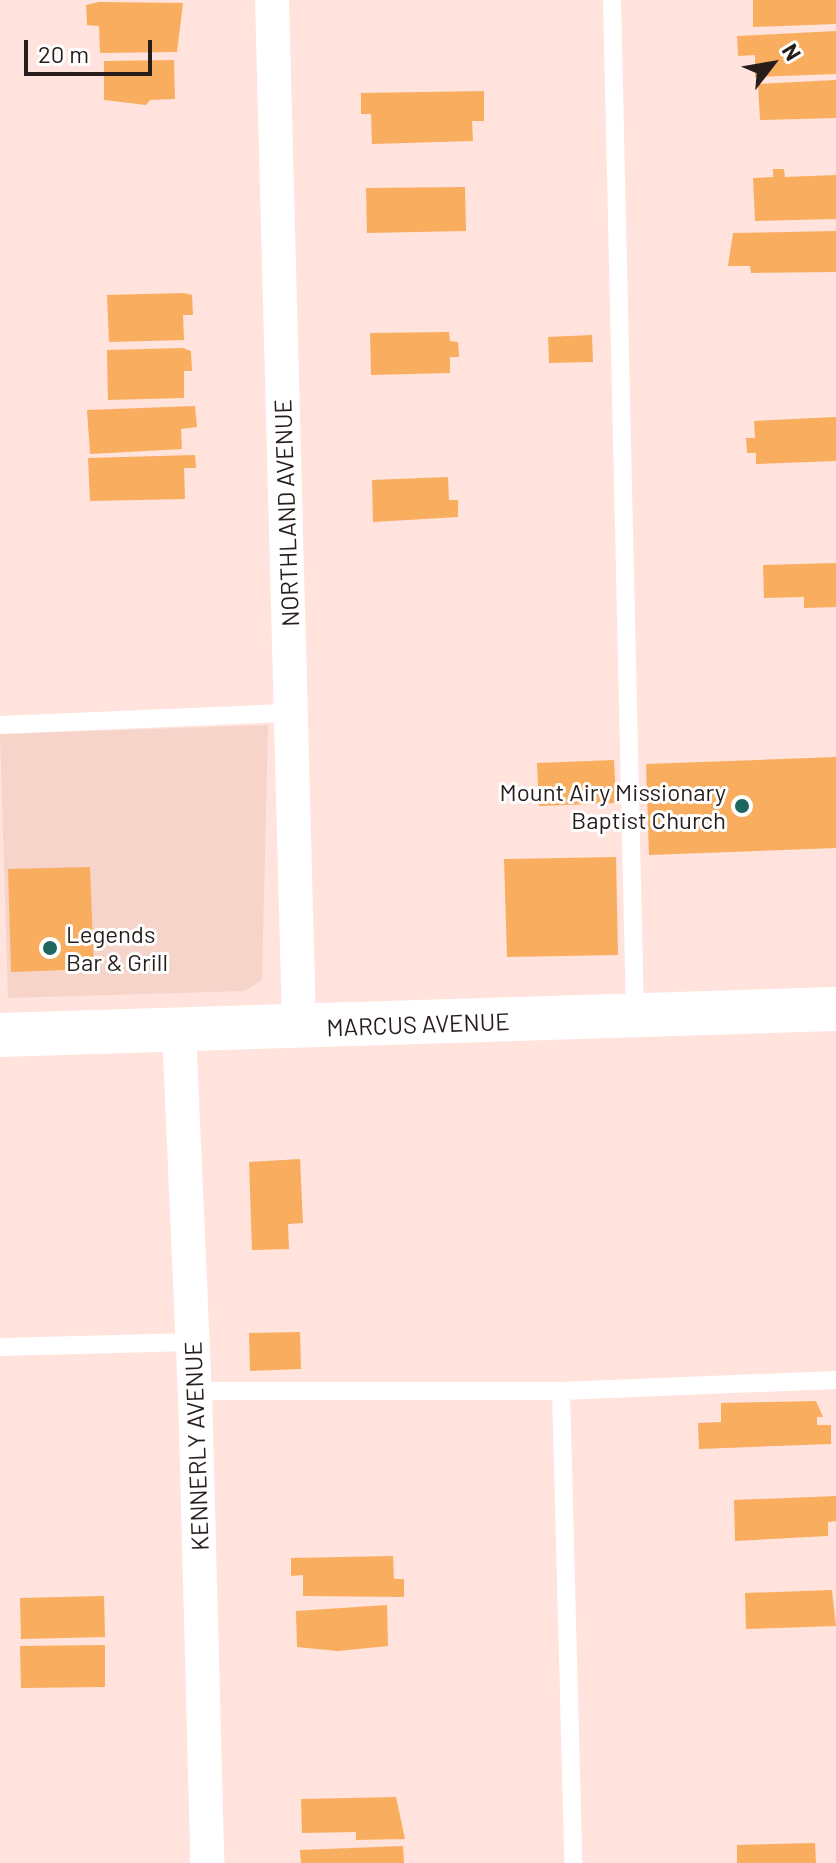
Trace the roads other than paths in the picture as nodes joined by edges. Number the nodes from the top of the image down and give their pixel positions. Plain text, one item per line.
1 (272, 0) edge
2 (612, 0) edge
3 (292, 713) junction
4 (0, 725) edge
5 (836, 1009) edge
6 (635, 1018) junction
7 (299, 1027) junction
8 (179, 1030) junction
9 (0, 1035) edge
10 (193, 1342) junction
11 (0, 1347) edge
12 (836, 1380) edge
13 (195, 1391) junction
14 (561, 1391) junction
15 (207, 1863) edge
16 (573, 1863) edge

1 - 3 street, NORTHLAND AVENUE
2 - 6 lane
3 - 4 lane
3 - 7 street, NORTHLAND AVENUE
5 - 6 street, MARCUS AVENUE
6 - 7 street, MARCUS AVENUE
7 - 8 street, MARCUS AVENUE
8 - 9 street, MARCUS AVENUE
8 - 10 street, KENNERLY AVENUE
10 - 11 lane
10 - 13 street, KENNERLY AVENUE
12 - 14 lane
13 - 14 lane
13 - 15 street, KENNERLY AVENUE
14 - 16 lane

